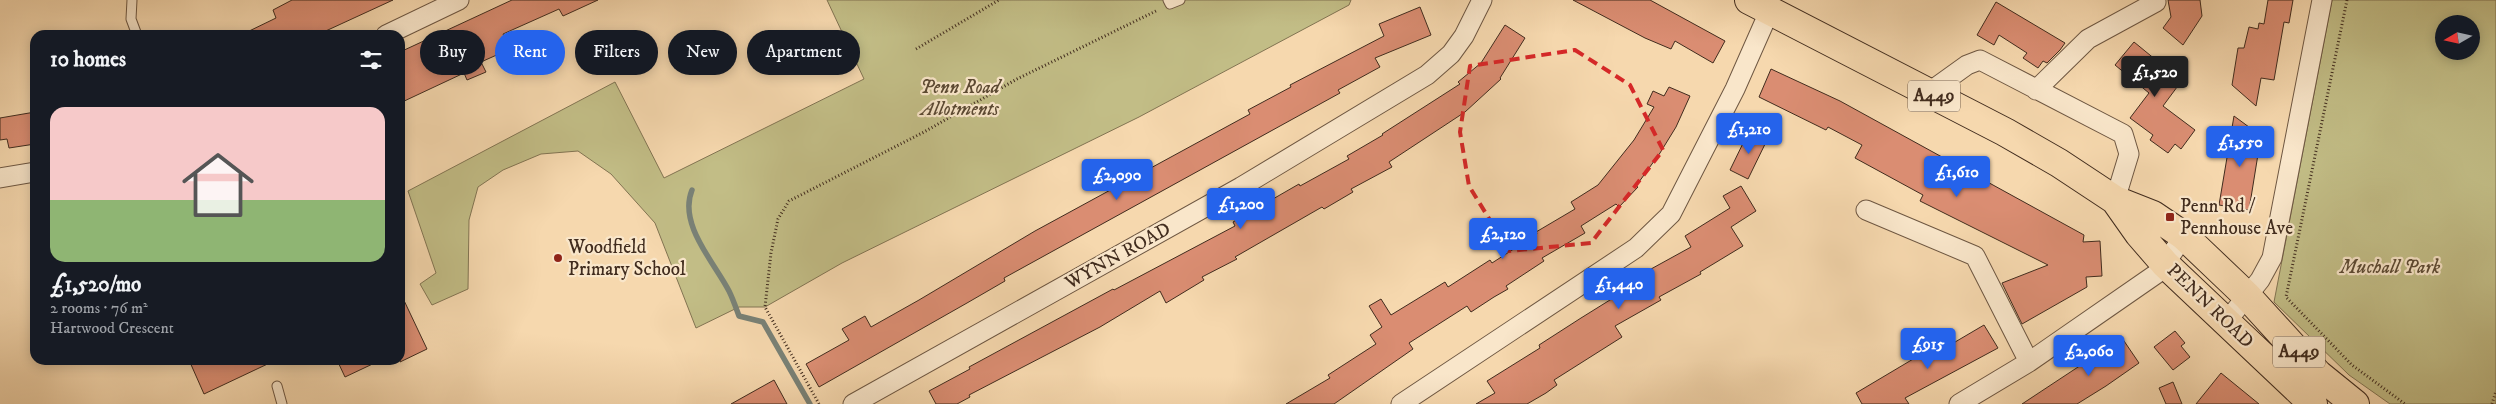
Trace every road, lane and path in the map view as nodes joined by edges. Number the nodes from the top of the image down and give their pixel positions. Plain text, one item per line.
1 (132, 0) edge
2 (459, 0) edge
3 (999, 0) edge
4 (1180, 0) edge
5 (1482, 0) edge
6 (2322, 0) edge
7 (2347, 0) edge
8 (1169, 2) edge
9 (2156, 2) dead end
10 (1759, 6) edge
11 (135, 30) edge
12 (396, 30) edge
13 (916, 50) dead end
14 (2036, 90) junction
15 (1928, 93) junction
16 (30, 173) edge
17 (0, 178) edge
18 (2116, 200) junction
19 (1866, 210) dead end
20 (2184, 236) junction
21 (2165, 264) junction
22 (2247, 296) junction
23 (2226, 322) junction
24 (2029, 362) junction
25 (277, 386) dead end
26 (2496, 391) edge
27 (2304, 401) edge
28 (282, 404) edge
29 (819, 404) edge
30 (853, 404) edge
31 (1401, 404) edge
32 (1959, 404) edge
33 (2355, 404) edge
34 (2405, 404) edge
35 (2492, 404) edge

1 - 11 lane
2 - 12 street
3 - 13 path
4 - 8 lane
5 - 30 street, WYNN ROAD
6 - 22 street
7 - 34 path
8 - 29 path
9 - 14 street
10 - 15 highway, PENN ROAD / A449
10 - 31 street
14 - 15 street
14 - 18 street
15 - 18 highway, PENN ROAD / A449
16 - 17 street
18 - 20 highway, PENN ROAD / A449
18 - 21 highway, PENN ROAD / A449
19 - 24 street
20 - 21 street
20 - 22 highway, PENN ROAD / A449
21 - 23 highway, PENN ROAD / A449
21 - 24 street
22 - 23 street
22 - 33 highway, PENN ROAD / A449
23 - 27 highway, PENN ROAD / A449
24 - 32 street
25 - 28 lane
26 - 35 path

